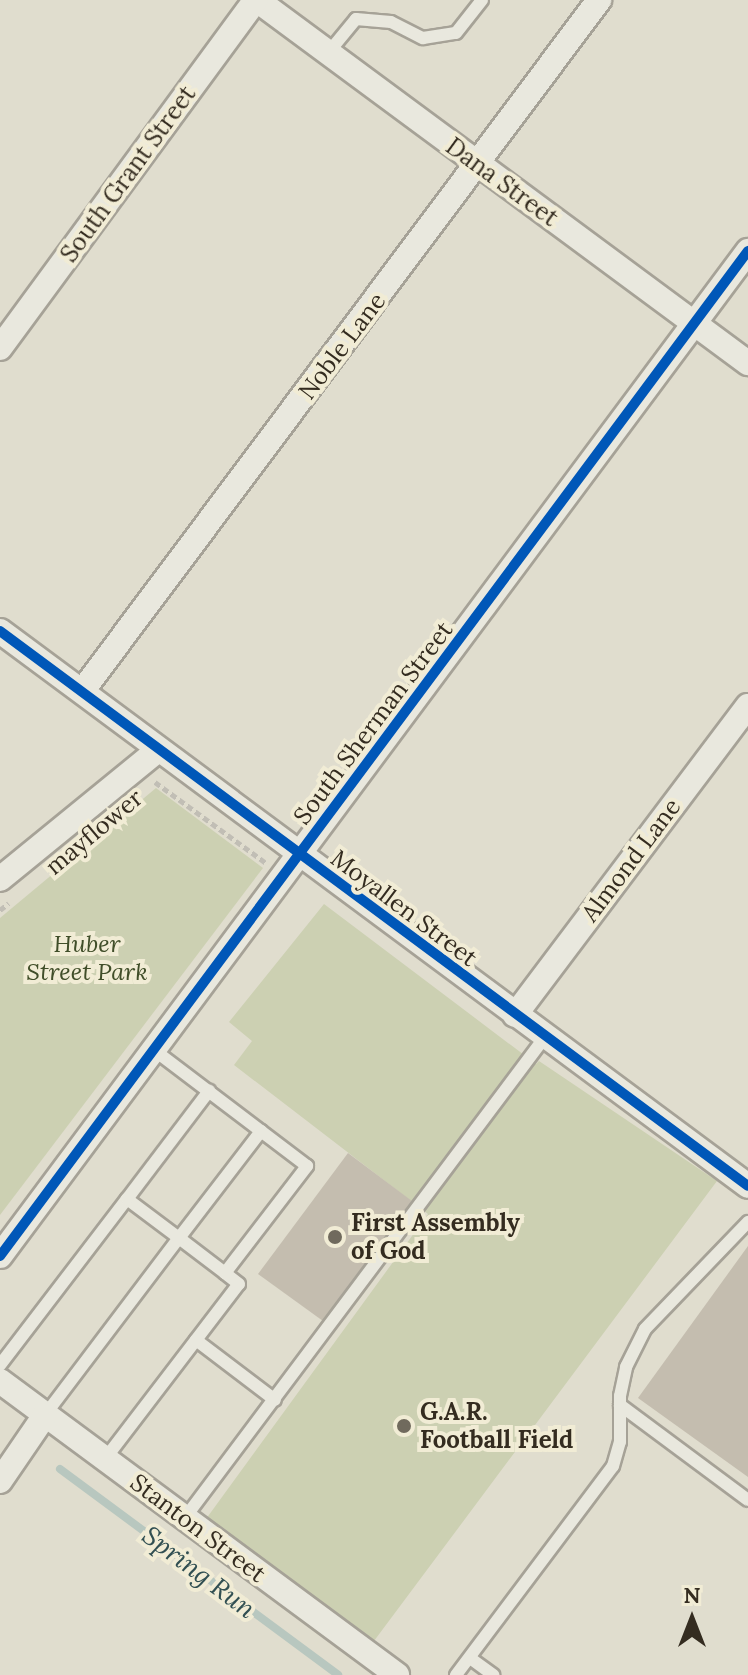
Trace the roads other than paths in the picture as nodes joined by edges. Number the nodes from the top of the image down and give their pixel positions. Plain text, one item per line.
1 (256, 0) edge
2 (482, 0) edge
3 (599, 0) edge
4 (328, 53) junction
5 (479, 165) junction
6 (748, 251) edge
7 (695, 322) junction
8 (0, 348) edge
9 (748, 363) edge
10 (0, 631) edge
11 (83, 690) junction
12 (748, 706) edge
13 (158, 750) junction
14 (300, 855) junction
15 (6, 890) edge
16 (515, 1015) junction
17 (545, 1037) junction
18 (154, 1050) junction
19 (209, 1091) junction
20 (261, 1131) junction
21 (744, 1175) edge
22 (127, 1199) junction
23 (748, 1222) edge
24 (179, 1238) junction
25 (0, 1256) edge
26 (225, 1273) junction
27 (196, 1340) junction
28 (0, 1365) edge
29 (0, 1381) edge
30 (275, 1400) junction
31 (620, 1405) junction
32 (45, 1415) junction
33 (105, 1459) junction
34 (0, 1481) edge
35 (748, 1500) edge
36 (184, 1519) junction
37 (470, 1658) junction
38 (397, 1675) edge
39 (456, 1675) edge
40 (493, 1675) edge

1 - 4 street, Dana Street
1 - 8 street, South Grant Street
2 - 4 lane
3 - 5 street, Noble Lane
4 - 5 street, Dana Street
5 - 7 street, Dana Street
5 - 11 street, Noble Lane
6 - 7 street, South Sherman Street
7 - 9 street, Dana Street
7 - 14 street, South Sherman Street
10 - 11 street, Moyallen Street
11 - 13 street, Moyallen Street
12 - 16 street, Almond Lane
13 - 14 street, Moyallen Street
13 - 15 street
14 - 16 street, Moyallen Street
14 - 18 street, South Sherman Street
16 - 17 street, Moyallen Street
17 - 21 street, Moyallen Street
17 - 30 lane
18 - 19 lane
18 - 25 street, South Sherman Street
19 - 20 lane
19 - 22 lane
20 - 24 lane
20 - 26 lane
22 - 24 lane
22 - 28 lane
23 - 31 lane
24 - 26 lane
24 - 32 lane
26 - 27 lane
27 - 30 lane
27 - 33 lane
29 - 32 street, Stanton Street
30 - 36 lane
31 - 35 lane
31 - 37 lane
32 - 33 street, Stanton Street
32 - 34 street
33 - 36 street, Stanton Street
36 - 38 street, Stanton Street
37 - 39 lane
37 - 40 lane

